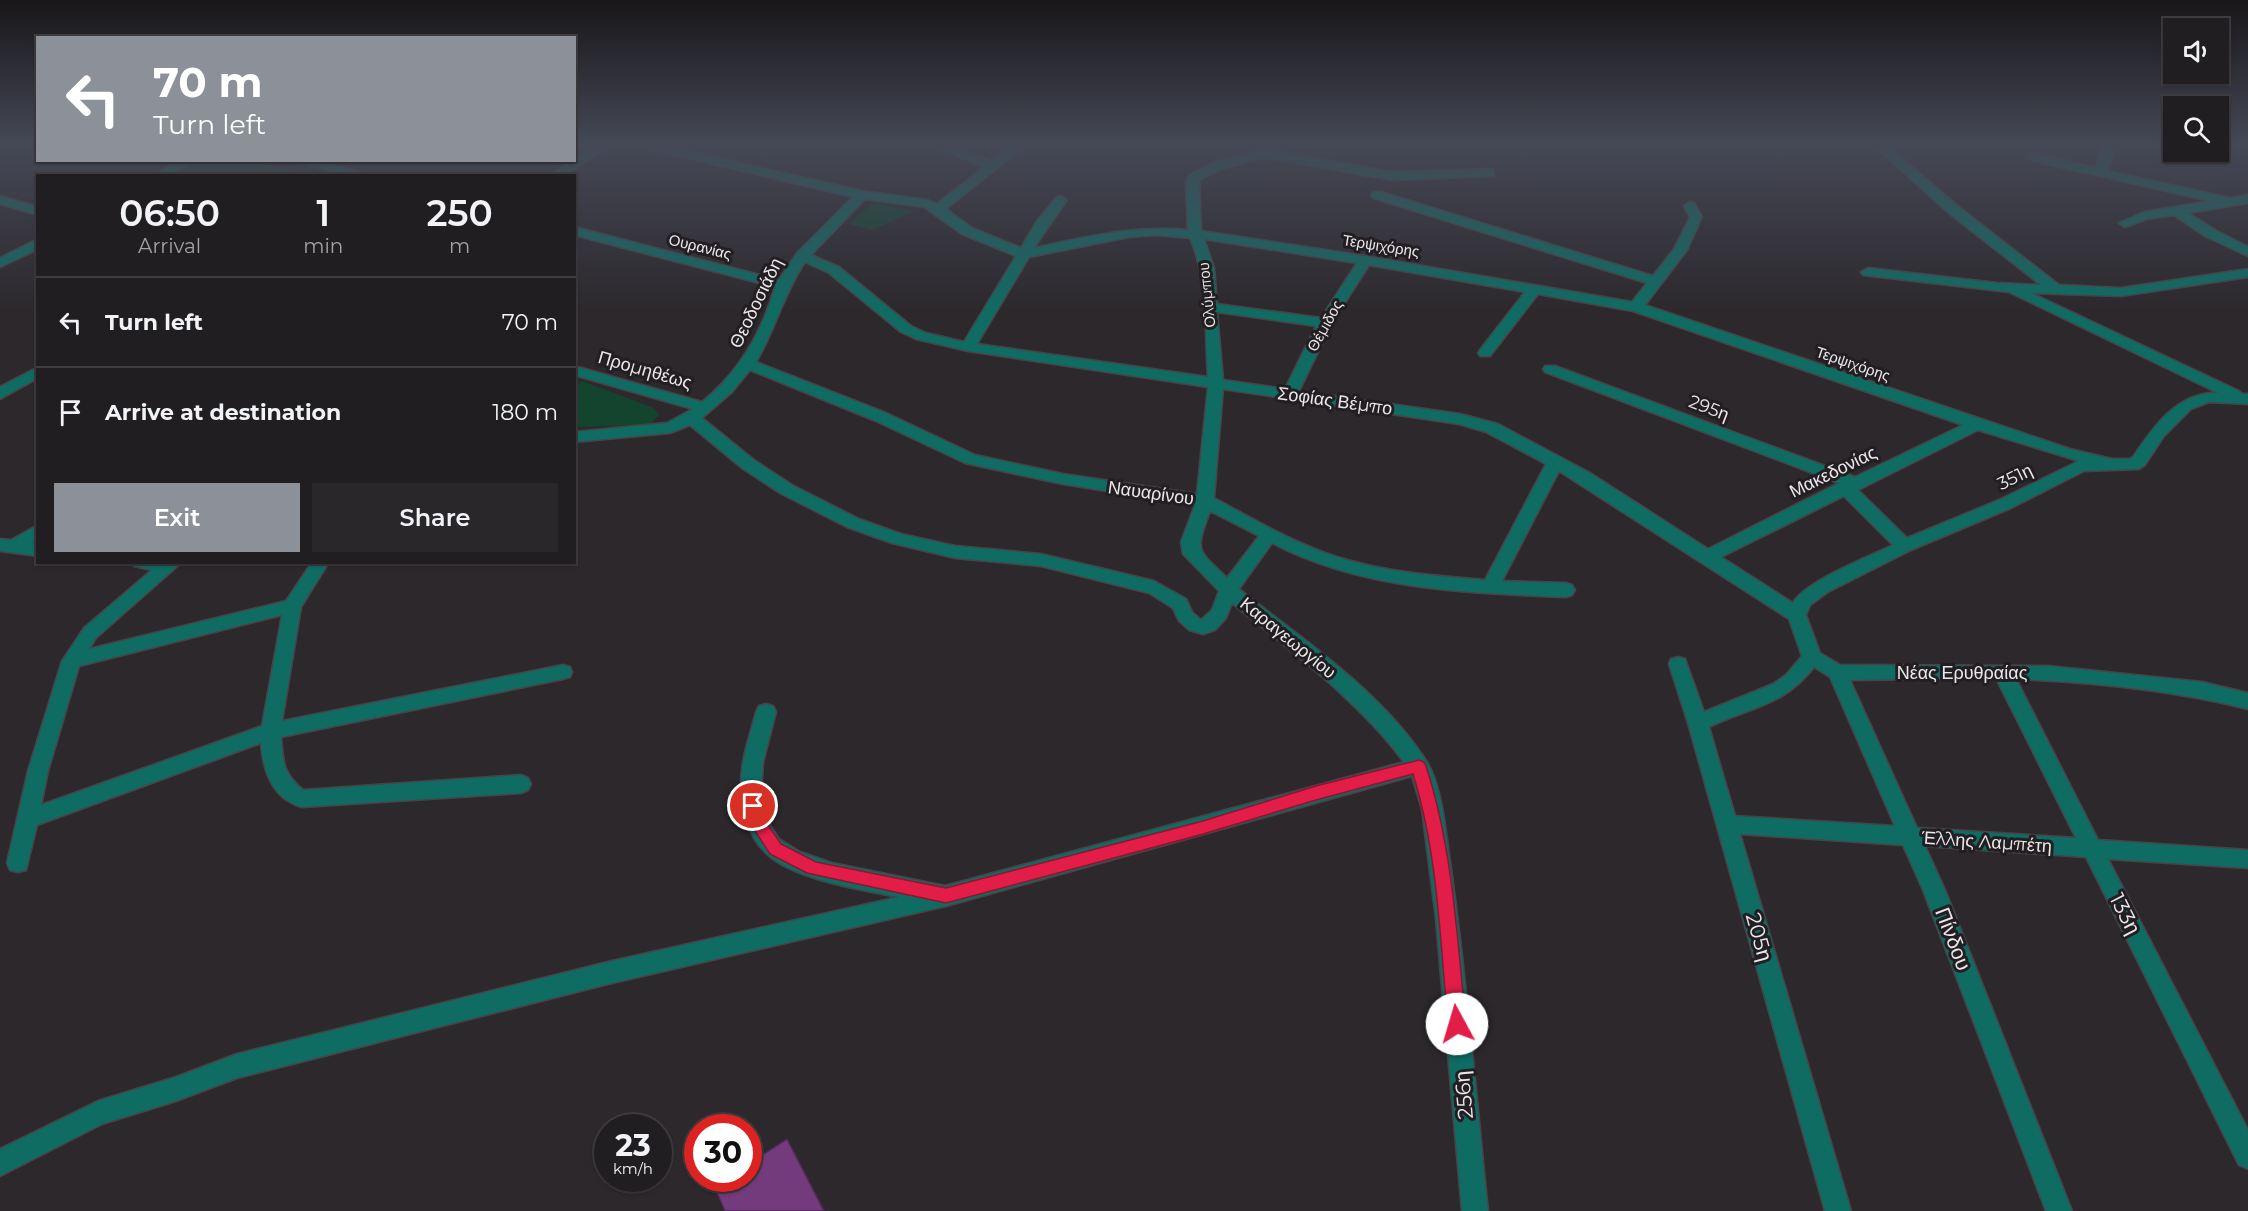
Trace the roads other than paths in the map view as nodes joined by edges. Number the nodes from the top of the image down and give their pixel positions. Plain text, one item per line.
1 (0, 200) edge
2 (858, 200) edge
3 (907, 200) edge
4 (950, 200) edge
5 (1061, 200) dead end
6 (1194, 200) edge
7 (1392, 200) edge
8 (1943, 200) edge
9 (2220, 200) edge
10 (2243, 200) edge
11 (2227, 201) junction
12 (1690, 206) dead end
13 (938, 209) junction
14 (36, 210) edge
15 (2175, 210) junction
16 (2125, 223) dead end
17 (576, 232) edge
18 (1195, 234) junction
19 (36, 244) edge
20 (2248, 252) edge
21 (1023, 254) junction
22 (802, 256) junction
23 (1365, 260) junction
24 (0, 263) edge
25 (1868, 272) dead end
26 (2248, 273) edge
27 (1654, 281) junction
28 (783, 285) junction
29 (2011, 287) junction
30 (2054, 288) junction
31 (1534, 290) junction
32 (1210, 307) junction
33 (1636, 307) junction
34 (1325, 323) junction
35 (968, 347) junction
36 (1485, 353) dead end
37 (747, 364) junction
38 (1550, 369) dead end
39 (576, 370) edge
40 (36, 372) edge
41 (1216, 384) junction
42 (0, 394) edge
43 (1289, 394) junction
44 (2247, 399) edge
45 (698, 413) junction
46 (1977, 424) junction
47 (576, 437) edge
48 (1556, 461) junction
49 (2112, 464) junction
50 (1850, 485) junction
51 (1205, 501) junction
52 (36, 532) edge
53 (1269, 535) junction
54 (7, 546) edge
55 (1905, 546) junction
56 (36, 550) edge
57 (1707, 557) junction
58 (171, 564) edge
59 (320, 564) edge
60 (1490, 587) junction
61 (1228, 590) junction
62 (1566, 590) dead end
63 (292, 606) junction
64 (1797, 615) junction
65 (1812, 657) junction
66 (70, 661) junction
67 (1678, 664) dead end
68 (2002, 671) junction
69 (563, 672) dead end
70 (1837, 672) junction
71 (2248, 701) edge
72 (766, 712) dead end
73 (1698, 723) junction
74 (271, 731) junction
75 (1419, 766) junction
76 (521, 784) dead end
77 (28, 819) junction
78 (1727, 824) junction
79 (1910, 836) junction
80 (2092, 850) junction
81 (2248, 859) edge
82 (18, 863) dead end
83 (946, 896) junction
84 (2248, 1156) edge
85 (0, 1163) edge
86 (1474, 1211) edge
87 (1838, 1211) edge
88 (2059, 1211) edge

1 - 14 street
2 - 22 street, Θεοδοσιάδη
3 - 13 street
4 - 13 street
5 - 21 street
6 - 18 street, Ολύμπου
7 - 27 street
8 - 30 street
9 - 11 street
10 - 11 street
11 - 15 street
12 - 27 street
13 - 21 street
15 - 16 street
15 - 20 street
17 - 28 street, Ουρανίας
18 - 21 street, Τερψιχόρης
18 - 23 street, Τερψιχόρης
18 - 32 street, Ολύμπου
19 - 24 street
21 - 35 street
22 - 28 street, Θεοδοσιάδη
22 - 35 street, Σοφίας Βέμπο
23 - 31 street, Τερψιχόρης
23 - 34 street, Θέμιδος
25 - 29 street
26 - 30 street
27 - 33 street
28 - 37 street, Θεοδοσιάδη
29 - 30 street
29 - 44 street
31 - 33 street, Τερψιχόρης
31 - 36 street
32 - 34 street
32 - 41 street, Ολύμπου
33 - 46 street, Τερψιχόρης
34 - 43 street, Θέμιδος
35 - 41 street, Σοφίας Βέμπο
37 - 45 street, Θεοδοσιάδη
37 - 51 street, Ναυαρίνου
38 - 50 street, 295η
39 - 45 street, Προμηθέως
40 - 42 street
41 - 43 street, Σοφίας Βέμπο
41 - 51 street, Ολύμπου
43 - 48 street, Σοφίας Βέμπο
44 - 49 street, 351η
45 - 47 street, Θεοδοσιάδη
45 - 61 street
46 - 49 street, Τερψιχόρης
46 - 50 street, Μακεδονίας
48 - 57 street, Σοφίας Βέμπο
48 - 60 street
49 - 55 street, 351η
50 - 55 street
50 - 57 street, Μακεδονίας
51 - 53 street, Ναυαρίνου
51 - 61 street, Καραγεωργίου
52 - 54 street
53 - 60 street, Ναυαρίνου
53 - 61 street
54 - 56 street
55 - 64 street, 351η
57 - 64 street, Σοφίας Βέμπο
58 - 66 street
59 - 63 street
60 - 62 street, Ναυαρίνου
61 - 75 street, Καραγεωργίου
63 - 66 street
63 - 74 street
64 - 65 street
65 - 70 street, Νέας Ερυθραίας
65 - 73 street
66 - 77 street
67 - 73 street, 205η
68 - 70 street, Νέας Ερυθραίας
68 - 71 street, Νέας Ερυθραίας
68 - 80 street, 133η
69 - 74 street
70 - 79 street, Πίνδου
72 - 83 street
73 - 78 street, 205η
74 - 76 street
74 - 77 street
75 - 83 street
75 - 86 street, 256η
77 - 82 street
78 - 79 street, Έλλης Λαμπέτη
78 - 87 street, 205η
79 - 80 street, Έλλης Λαμπέτη
79 - 88 street, Πίνδου
80 - 81 street, Έλλης Λαμπέτη
80 - 84 street, 133η
83 - 85 street

